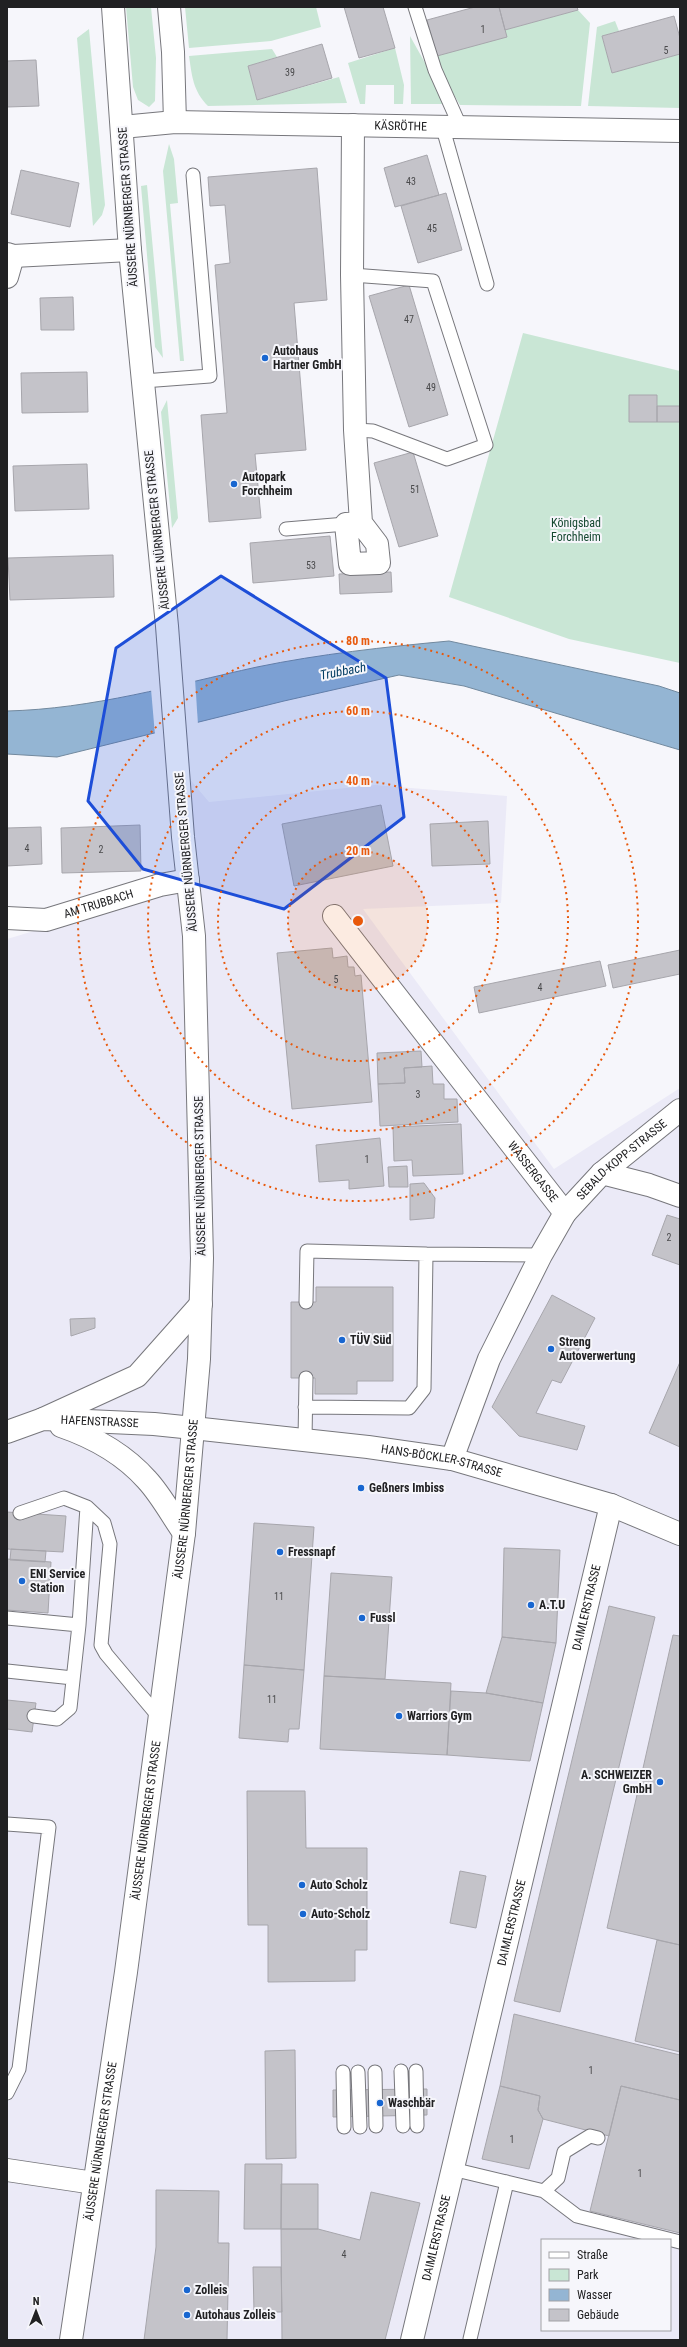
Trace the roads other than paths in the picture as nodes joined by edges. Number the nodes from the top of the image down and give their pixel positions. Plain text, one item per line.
1 (112, 7) edge
2 (169, 7) edge
3 (415, 7) edge
4 (175, 122) junction
5 (353, 125) junction
6 (451, 126) junction
7 (122, 127) junction
8 (680, 131) edge
9 (193, 175) dead end
10 (130, 250) junction
11 (10, 255) edge
12 (352, 275) junction
13 (7, 277) edge
14 (487, 284) dead end
15 (143, 381) junction
16 (355, 430) junction
17 (354, 523) joint
18 (286, 529) dead end
19 (188, 880) junction
20 (334, 916) dead end
21 (7, 918) edge
22 (680, 1110) edge
23 (602, 1173) junction
24 (680, 1196) edge
25 (565, 1213) junction
26 (426, 1254) junction
27 (541, 1255) junction
28 (306, 1302) dead end
29 (201, 1304) junction
30 (306, 1378) dead end
31 (306, 1407) junction
32 (43, 1419) junction
33 (193, 1428) junction
34 (7, 1432) edge
35 (305, 1440) junction
36 (452, 1459) junction
37 (611, 1505) junction
38 (87, 1507) junction
39 (20, 1513) dead end
40 (184, 1533) junction
41 (680, 1534) edge
42 (7, 1618) edge
43 (79, 1625) junction
44 (7, 1671) edge
45 (73, 1678) junction
46 (34, 1716) dead end
47 (158, 1717) junction
48 (7, 1824) edge
49 (402, 2071) dead end
50 (416, 2071) dead end
51 (342, 2072) dead end
52 (358, 2072) dead end
53 (374, 2072) dead end
54 (7, 2093) edge
55 (376, 2126) dead end
56 (403, 2126) dead end
57 (417, 2126) dead end
58 (344, 2127) dead end
59 (360, 2127) dead end
60 (598, 2138) dead end
61 (452, 2169) junction
62 (7, 2170) edge
63 (507, 2182) junction
64 (94, 2184) junction
65 (544, 2191) junction
66 (668, 2239) edge
67 (470, 2338) dead end
68 (71, 2340) edge
69 (412, 2340) edge

1 - 7 street, ÄUSSERE NÜRNBERGER STRASSE
2 - 4 street
3 - 6 lane
4 - 5 street, KÄSRÖTHE
4 - 7 street, KÄSRÖTHE
5 - 6 street, KÄSRÖTHE
5 - 12 street
6 - 8 street, KÄSRÖTHE
6 - 14 lane
7 - 10 street, ÄUSSERE NÜRNBERGER STRASSE
9 - 15 lane
10 - 11 street
10 - 15 street, ÄUSSERE NÜRNBERGER STRASSE
11 - 13 street
12 - 16 street
12 - 16 lane
15 - 19 street, ÄUSSERE NÜRNBERGER STRASSE
16 - 17 street
17 - 18 lane
19 - 21 street, AM TRUBBACH
19 - 29 street, ÄUSSERE NÜRNBERGER STRASSE
20 - 25 street, WASSERGASSE
22 - 23 street, SEBALD-KOPP-STRASSE
23 - 24 street
23 - 25 street, SEBALD-KOPP-STRASSE
25 - 27 street, WASSERGASSE
26 - 27 lane
26 - 28 lane
26 - 31 lane
27 - 36 street, WASSERGASSE
29 - 32 street
29 - 33 street, ÄUSSERE NÜRNBERGER STRASSE
30 - 31 lane
31 - 35 lane
32 - 33 street, HAFENSTRASSE
32 - 34 street, HAFENSTRASSE
32 - 40 street
33 - 35 street, HANS-BÖCKLER-STRASSE
33 - 40 street, ÄUSSERE NÜRNBERGER STRASSE
35 - 36 street, HANS-BÖCKLER-STRASSE
36 - 37 street, HANS-BÖCKLER-STRASSE
37 - 41 street, HANS-BÖCKLER-STRASSE
37 - 61 street, DAIMLERSTRASSE
38 - 39 lane
38 - 43 lane
38 - 47 lane
40 - 47 street, ÄUSSERE NÜRNBERGER STRASSE
42 - 43 lane
43 - 45 lane
44 - 45 lane
45 - 46 lane
47 - 64 street, ÄUSSERE NÜRNBERGER STRASSE
48 - 54 lane
49 - 56 lane
50 - 57 lane
51 - 58 lane
52 - 59 lane
53 - 55 lane
60 - 65 lane
61 - 63 lane
61 - 69 street, DAIMLERSTRASSE
62 - 64 street
63 - 65 lane
63 - 67 lane
64 - 68 street, ÄUSSERE NÜRNBERGER STRASSE
65 - 66 lane

